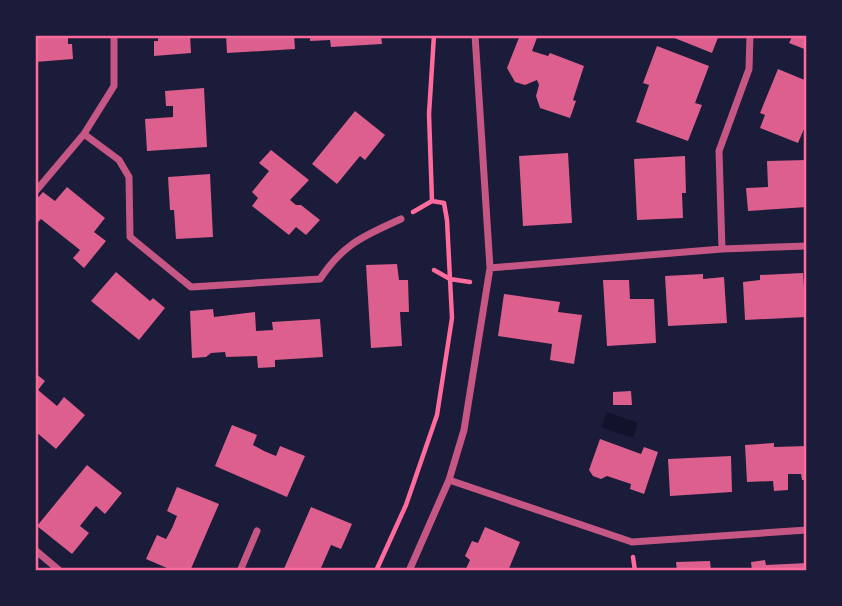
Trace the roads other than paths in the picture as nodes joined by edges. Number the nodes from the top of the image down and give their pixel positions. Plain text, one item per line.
1 (114, 35) edge
2 (475, 35) edge
3 (750, 35) edge
4 (84, 134) junction
5 (35, 192) edge
6 (401, 219) road end
7 (807, 246) edge
8 (722, 248) junction
9 (490, 268) junction
10 (449, 480) junction
11 (807, 530) edge
12 (257, 531) dead end
13 (35, 550) edge
14 (60, 571) edge
15 (240, 571) edge
16 (409, 571) edge

1 - 4 street
2 - 9 street
3 - 8 street
4 - 5 street
4 - 6 street
7 - 8 street
8 - 9 street
9 - 10 street
10 - 11 street
10 - 16 street
12 - 15 street
13 - 14 street

